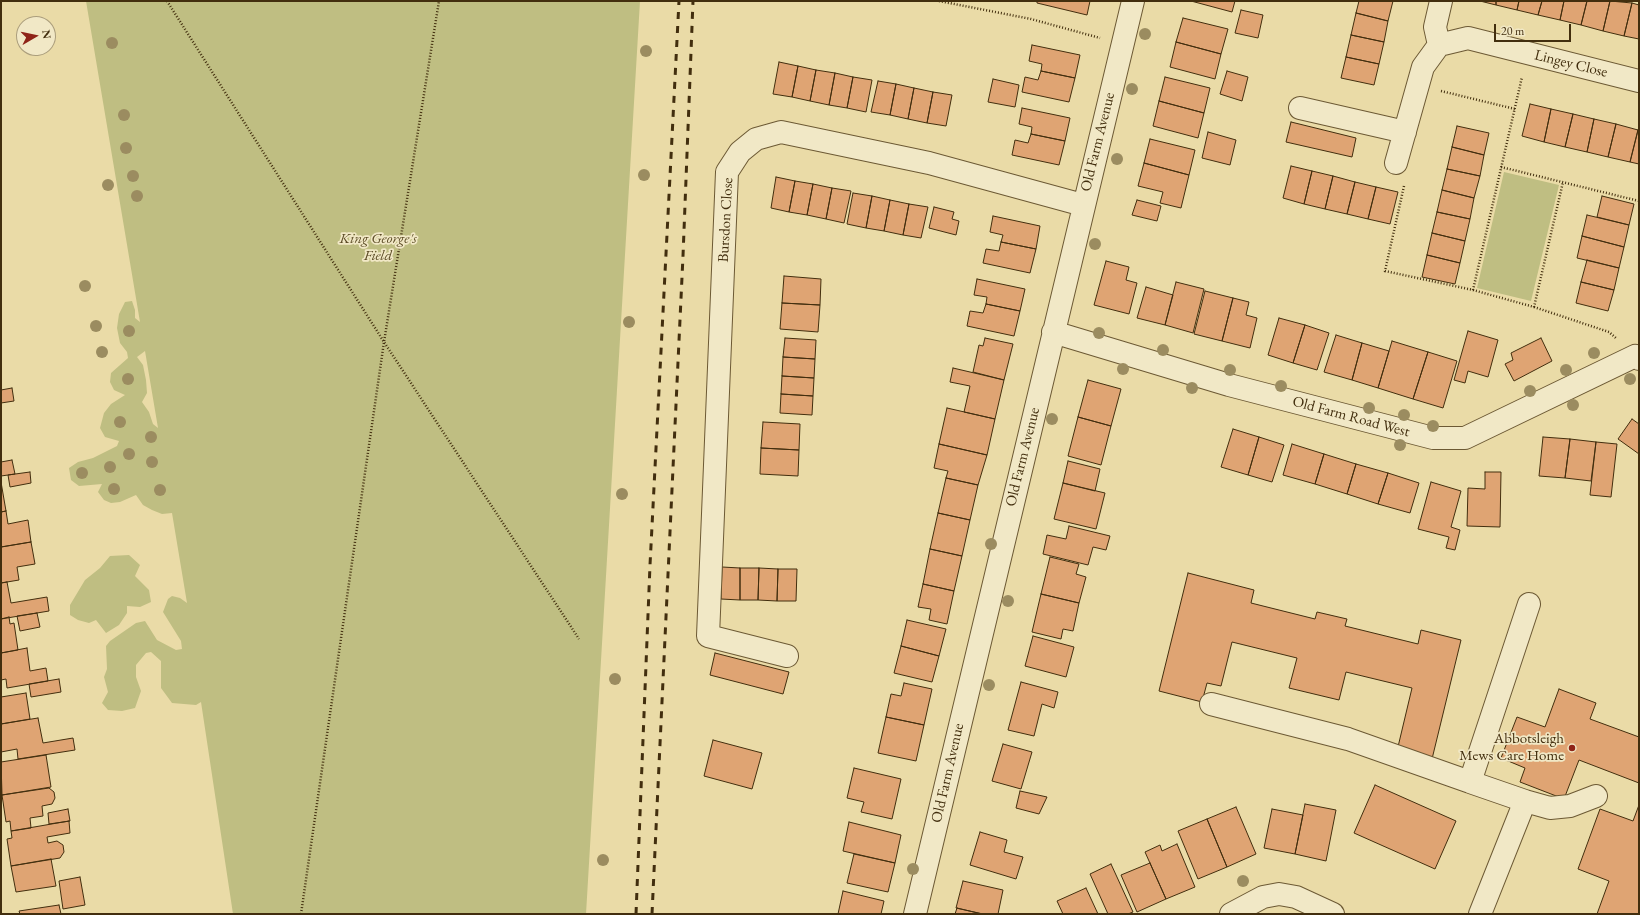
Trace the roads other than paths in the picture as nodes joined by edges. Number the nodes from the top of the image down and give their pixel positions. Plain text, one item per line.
1 (1132, 1) edge
2 (1441, 1) edge
3 (1439, 45) junction
4 (1639, 81) edge
5 (1300, 108) dead end
6 (1405, 132) junction
7 (1396, 163) road end
8 (1083, 205) junction
9 (1053, 332) junction
10 (1638, 352) edge
11 (1529, 604) dead end
12 (787, 656) dead end
13 (1211, 704) dead end
14 (1470, 782) junction
15 (1596, 796) dead end
16 (1525, 801) junction
17 (915, 914) edge
18 (1231, 914) edge
19 (1333, 914) edge
20 (1480, 914) edge

1 - 8 street, Old Farm Avenue
2 - 3 street
3 - 4 street, Lingey Close
3 - 6 street
5 - 6 street
6 - 7 street
8 - 9 street, Old Farm Avenue
8 - 12 street, Bursdon Close
9 - 10 street, Old Farm Road West
9 - 17 street, Old Farm Avenue
11 - 14 street
13 - 14 street
14 - 16 street
15 - 16 street
16 - 20 street
18 - 19 street

